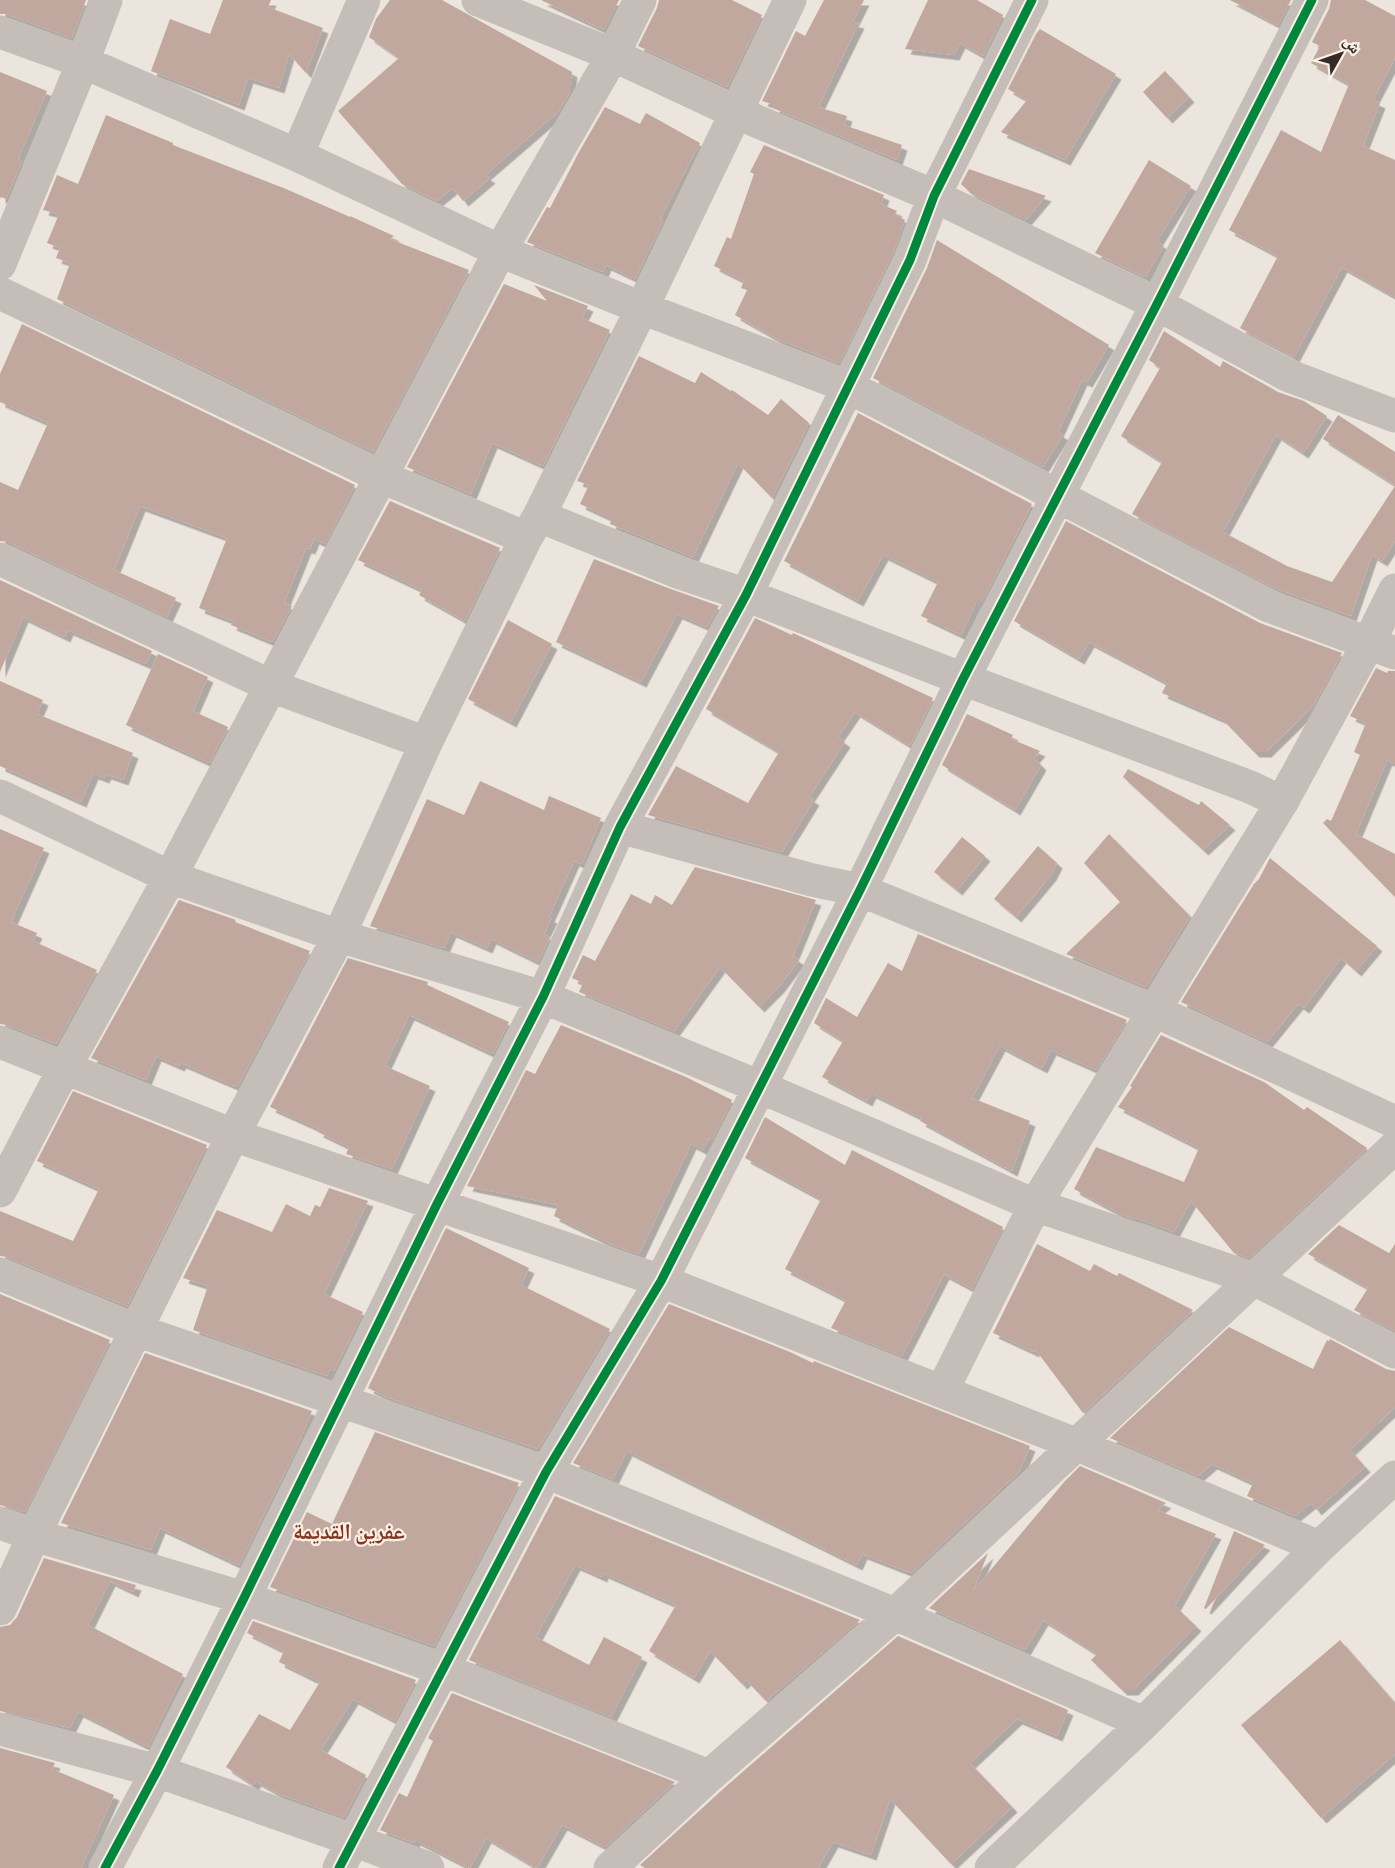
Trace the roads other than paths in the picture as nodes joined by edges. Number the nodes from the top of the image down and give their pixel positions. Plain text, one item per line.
1 (106, 0) edge
2 (364, 0) edge
3 (478, 0) edge
4 (640, 0) edge
5 (790, 0) edge
6 (1032, 0) edge
7 (1312, 0) edge
8 (0, 32) edge
9 (614, 55) junction
10 (83, 62) junction
11 (735, 112) junction
12 (297, 155) junction
13 (934, 196) junction
14 (500, 251) junction
15 (0, 264) edge
16 (0, 293) edge
17 (1157, 304) junction
18 (642, 308) junction
19 (847, 386) junction
20 (1395, 416) edge
21 (382, 477) junction
22 (1058, 496) junction
23 (532, 527) junction
24 (0, 559) edge
25 (1395, 590) edge
26 (746, 595) junction
27 (1382, 647) edge
28 (963, 679) junction
29 (271, 686) junction
30 (426, 743) junction
31 (0, 796) edge
32 (1282, 802) junction
33 (620, 827) junction
34 (170, 877) junction
35 (860, 890) junction
36 (339, 936) junction
37 (543, 997) junction
38 (1155, 1011) junction
39 (0, 1042) edge
40 (65, 1067) junction
41 (760, 1087) junction
42 (1395, 1122) edge
43 (233, 1135) junction
44 (1395, 1147) edge
45 (0, 1191) edge
46 (437, 1204) junction
47 (1035, 1205) junction
48 (0, 1274) edge
49 (1254, 1279) junction
50 (661, 1281) junction
51 (136, 1330) junction
52 (1395, 1352) edge
53 (942, 1391) junction
54 (342, 1401) junction
55 (1077, 1445) junction
56 (546, 1472) junction
57 (1395, 1477) edge
58 (0, 1522) edge
59 (34, 1535) junction
60 (1319, 1546) junction
61 (244, 1598) junction
62 (0, 1609) edge
63 (895, 1614) junction
64 (442, 1669) junction
65 (1144, 1724) junction
66 (0, 1730) edge
67 (157, 1771) junction
68 (709, 1776) junction
69 (346, 1854) edge
70 (105, 1868) edge
71 (428, 1868) edge
72 (610, 1868) edge
73 (992, 1868) edge

1 - 10 street
2 - 12 street
3 - 9 street
4 - 9 street
5 - 11 street
6 - 13 street
7 - 17 street
8 - 10 street
9 - 11 street
9 - 14 street
10 - 12 street
10 - 15 street
11 - 13 street
11 - 18 street
12 - 14 street
13 - 17 street
13 - 19 street
14 - 18 street
14 - 21 street
16 - 21 street
17 - 20 street
17 - 22 street
18 - 19 street
18 - 23 street
19 - 22 street
19 - 26 street
21 - 23 street
21 - 29 street
22 - 27 street
22 - 28 street
23 - 26 street
23 - 30 street
24 - 29 street
25 - 27 street
26 - 28 street
26 - 33 street
27 - 32 street
28 - 32 street
28 - 35 street
29 - 30 street
29 - 34 street
30 - 36 street
31 - 34 street
32 - 38 street
33 - 35 street
33 - 37 street
34 - 36 street
34 - 40 street
35 - 38 street
35 - 41 street
36 - 37 street
36 - 43 street
37 - 41 street
37 - 46 street
38 - 42 street
38 - 47 street
39 - 40 street
40 - 43 street
40 - 45 street
41 - 47 street
41 - 50 street
43 - 46 street
43 - 51 street
44 - 49 street
46 - 50 street
46 - 54 street
47 - 49 street
47 - 53 street
48 - 51 street
49 - 52 street
49 - 55 street
50 - 53 street
50 - 56 street
51 - 54 street
51 - 59 street
53 - 55 street
54 - 56 street
54 - 61 street
55 - 60 street
55 - 63 street
56 - 63 street
56 - 64 street
57 - 60 street
58 - 59 street
59 - 61 street
59 - 62 street
60 - 65 street
61 - 64 street
61 - 67 street
63 - 65 street
63 - 68 street
64 - 68 street
64 - 69 street
65 - 73 street
66 - 67 street
67 - 69 street
67 - 70 street
68 - 72 street
69 - 71 street

